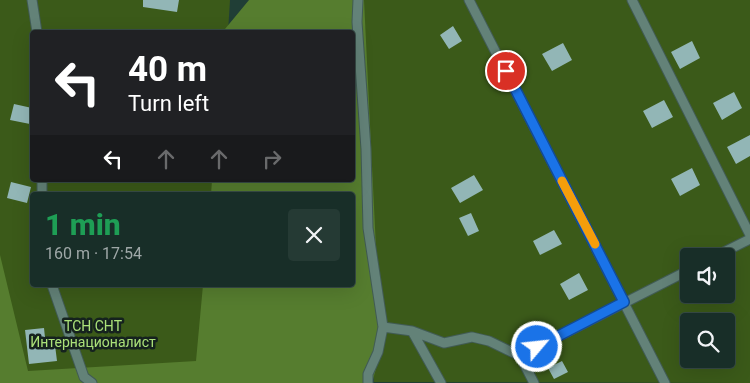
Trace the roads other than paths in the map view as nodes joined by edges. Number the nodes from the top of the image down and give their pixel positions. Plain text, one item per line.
1 (32, 0) edge
2 (358, 0) edge
3 (469, 0) edge
4 (632, 0) edge
5 (37, 30) edge
6 (750, 235) edge
7 (750, 239) edge
8 (732, 248) edge
9 (680, 274) edge
10 (53, 287) edge
11 (624, 302) junction
12 (383, 327) junction
13 (412, 331) junction
14 (520, 356) junction
15 (92, 383) edge
16 (368, 383) edge
17 (441, 383) edge
18 (534, 383) edge
19 (665, 383) edge

1 - 5 lane
2 - 12 lane
3 - 11 lane
4 - 6 lane
7 - 8 lane
9 - 11 lane
10 - 15 lane
11 - 14 lane
11 - 19 lane
12 - 13 lane
12 - 16 lane
13 - 14 lane
13 - 17 lane
14 - 18 lane

